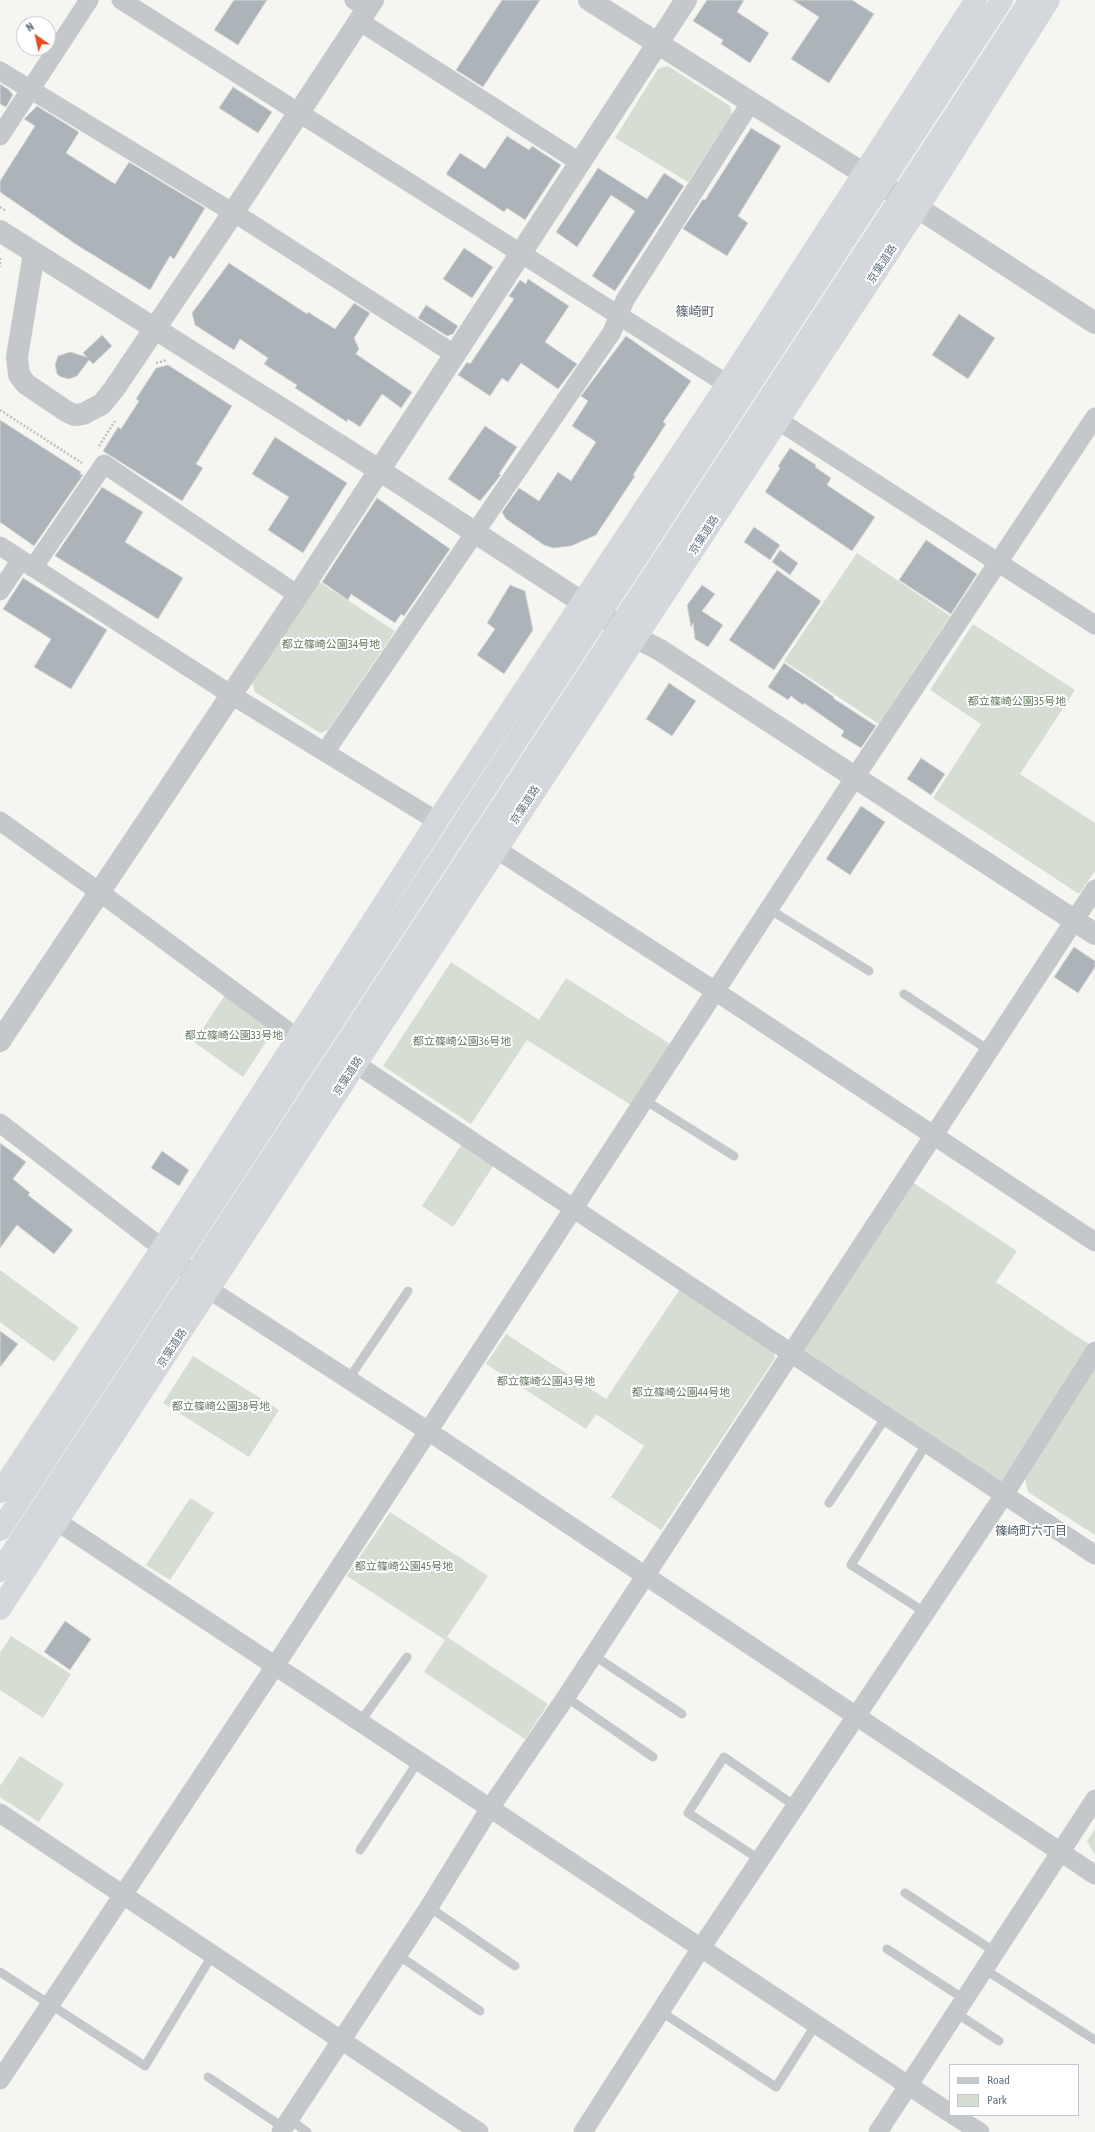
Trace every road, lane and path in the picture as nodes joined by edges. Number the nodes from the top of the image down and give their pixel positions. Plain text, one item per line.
1 (89, 0) edge
2 (121, 0) edge
3 (589, 0) edge
4 (686, 0) edge
5 (976, 0) edge
6 (1002, 0) edge
7 (1030, 0) edge
8 (1049, 0) edge
9 (363, 7) edge
10 (657, 44) junction
11 (0, 71) edge
12 (30, 90) junction
13 (751, 102) junction
14 (298, 113) junction
15 (0, 136) edge
16 (579, 162) junction
17 (862, 174) junction
18 (0, 207) edge
19 (918, 208) junction
20 (233, 213) junction
21 (7, 223) edge
22 (34, 253) junction
23 (521, 254) junction
24 (0, 258) edge
25 (0, 267) edge
26 (620, 315) junction
27 (1095, 323) edge
28 (155, 328) junction
29 (454, 354) junction
30 (174, 359) dead end
31 (151, 364) dead end
32 (727, 384) junction
33 (0, 410) edge
34 (119, 415) dead end
35 (1095, 417) edge
36 (779, 421) junction
37 (98, 447) dead end
38 (86, 466) dead end
39 (379, 470) junction
40 (476, 532) junction
41 (0, 546) edge
42 (998, 562) junction
43 (27, 564) junction
44 (0, 591) edge
45 (298, 595) junction
46 (584, 602) junction
47 (1095, 625) edge
48 (636, 638) junction
49 (230, 694) junction
50 (325, 752) junction
51 (855, 776) junction
52 (437, 821) junction
53 (0, 823) edge
54 (496, 849) junction
55 (1095, 889) edge
56 (98, 892) junction
57 (769, 909) junction
58 (1074, 921) junction
59 (1095, 934) edge
60 (869, 971) dead end
61 (715, 991) junction
62 (904, 994) dead end
63 (297, 1038) junction
64 (0, 1041) edge
65 (990, 1051) junction
66 (356, 1064) junction
67 (643, 1099) junction
68 (0, 1123) edge
69 (935, 1135) junction
70 (734, 1156) dead end
71 (574, 1207) junction
72 (1095, 1242) edge
73 (162, 1248) junction
74 (210, 1290) junction
75 (408, 1291) dead end
76 (1095, 1351) edge
77 (790, 1354) junction
78 (348, 1380) junction
79 (886, 1417) junction
80 (428, 1432) junction
81 (927, 1443) junction
82 (3, 1481) edge
83 (1004, 1495) junction
84 (829, 1503) dead end
85 (58, 1522) junction
86 (0, 1530) edge
87 (1095, 1555) edge
88 (0, 1571) edge
89 (645, 1576) junction
90 (0, 1610) edge
91 (926, 1613) junction
92 (593, 1655) junction
93 (408, 1657) dead end
94 (275, 1666) junction
95 (566, 1697) junction
96 (682, 1714) dead end
97 (855, 1716) junction
98 (360, 1722) junction
99 (653, 1757) dead end
100 (419, 1760) junction
101 (1095, 1799) edge
102 (795, 1806) junction
103 (490, 1808) junction
104 (0, 1813) edge
105 (360, 1850) dead end
106 (1060, 1852) junction
107 (760, 1859) junction
108 (1095, 1875) edge
109 (905, 1893) dead end
110 (123, 1894) junction
111 (429, 1907) junction
112 (700, 1948) junction
113 (887, 1949) dead end
114 (995, 1952) junction
115 (213, 1954) junction
116 (398, 1955) junction
117 (515, 1966) dead end
118 (984, 1969) junction
119 (0, 1972) edge
120 (49, 2006) junction
121 (960, 2006) junction
122 (480, 2011) dead end
123 (660, 2011) junction
124 (816, 2024) junction
125 (342, 2040) junction
126 (1095, 2040) edge
127 (999, 2041) dead end
128 (208, 2077) dead end
129 (0, 2080) edge
130 (908, 2086) junction
131 (949, 2112) edge
132 (955, 2116) edge
133 (285, 2126) edge
134 (307, 2132) edge
135 (479, 2132) edge
136 (583, 2132) edge
137 (878, 2132) edge
138 (980, 2132) edge

1 - 12 street
2 - 14 street
3 - 10 street
4 - 10 street
5 - 17 highway
6 - 86 highway
7 - 88 highway, 京葉道路
8 - 19 highway, 京葉道路
9 - 14 street
9 - 16 street
10 - 13 street
10 - 16 street
11 - 12 street
12 - 15 street
12 - 20 street
13 - 17 street
13 - 26 street
14 - 20 street
14 - 23 street
16 - 23 street
17 - 19 street
17 - 32 highway
18 - 21 path
19 - 27 street
19 - 36 highway, 京葉道路
20 - 28 street
20 - 29 street
21 - 22 street
22 - 28 street
22 - 28 street
23 - 26 street
23 - 29 street
24 - 25 path
26 - 32 street
26 - 40 street
28 - 39 street
29 - 39 street
30 - 31 path
32 - 46 highway
33 - 38 path
34 - 37 path
35 - 42 street
36 - 42 street
36 - 48 highway, 京葉道路
39 - 40 street
39 - 45 street
40 - 46 street
40 - 50 street
41 - 43 street
42 - 47 street
42 - 51 street
43 - 44 street
43 - 45 street
43 - 49 street
45 - 49 street
46 - 48 street
46 - 52 highway
48 - 51 street
48 - 54 highway, 京葉道路
49 - 50 street
49 - 56 street
50 - 52 street
51 - 57 street
51 - 58 street
52 - 63 highway
53 - 56 street
54 - 61 street
54 - 66 highway, 京葉道路
55 - 58 street
56 - 63 street
56 - 64 street
57 - 60 lane
57 - 61 street
58 - 59 street
58 - 65 street
61 - 67 street
61 - 69 street
62 - 65 lane
63 - 73 highway
65 - 69 street
66 - 71 street
66 - 74 highway, 京葉道路
67 - 70 lane
67 - 71 street
68 - 73 street
69 - 72 street
69 - 77 street
71 - 77 street
71 - 80 street
73 - 74 street
73 - 82 highway
74 - 78 street
74 - 85 highway, 京葉道路
75 - 78 lane
76 - 83 street
77 - 79 street
77 - 89 street
78 - 80 street
79 - 81 street
79 - 84 lane
80 - 89 street
80 - 94 street
81 - 83 street
81 - 91 lane
82 - 85 street
83 - 87 street
83 - 91 street
85 - 90 highway, 京葉道路
85 - 94 street
89 - 92 street
89 - 97 street
91 - 97 street
92 - 95 street
92 - 96 lane
93 - 98 lane
94 - 98 street
94 - 110 street
95 - 99 lane
95 - 103 street
97 - 102 street
97 - 106 street
98 - 100 street
100 - 103 street
100 - 105 lane
101 - 106 street
102 - 107 street
102 - 107 lane
103 - 111 street
103 - 112 street
104 - 110 street
106 - 108 street
106 - 114 street
107 - 112 street
109 - 114 lane
110 - 115 street
110 - 120 street
111 - 116 street
111 - 117 lane
112 - 123 street
112 - 124 street
113 - 121 lane
114 - 118 street
115 - 120 lane
115 - 125 street
116 - 122 lane
116 - 125 street
118 - 121 street
118 - 126 lane
119 - 120 lane
120 - 129 street
121 - 127 lane
121 - 130 street
123 - 124 lane
123 - 136 street
124 - 130 street
125 - 133 street
125 - 135 street
128 - 133 lane
130 - 131 street
130 - 137 street
132 - 138 street
133 - 134 lane

